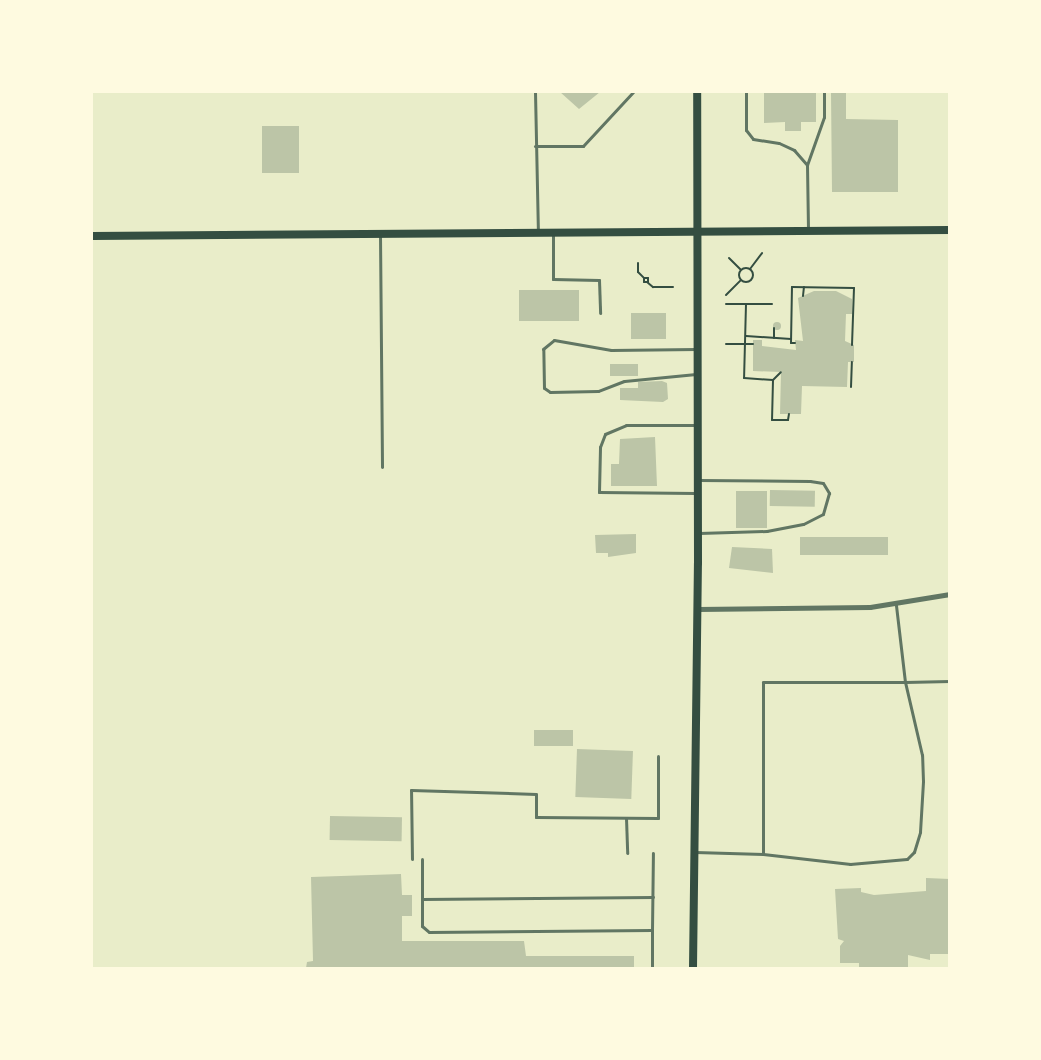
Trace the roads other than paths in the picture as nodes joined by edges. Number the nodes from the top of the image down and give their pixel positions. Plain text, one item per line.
1 (535, 92) edge
2 (633, 92) edge
3 (697, 92) edge
4 (746, 92) edge
5 (824, 92) edge
6 (536, 146) junction
7 (807, 165) junction
8 (950, 230) edge
9 (698, 231) junction
10 (808, 231) junction
11 (538, 232) junction
12 (553, 232) junction
13 (380, 233) junction
14 (92, 236) edge
15 (600, 313) dead end
16 (698, 349) junction
17 (698, 374) junction
18 (697, 425) junction
19 (382, 467) dead end
20 (697, 480) junction
21 (697, 493) junction
22 (697, 533) junction
23 (950, 594) edge
24 (896, 605) junction
25 (698, 609) junction
26 (950, 681) edge
27 (905, 682) junction
28 (658, 756) dead end
29 (626, 818) junction
30 (693, 852) junction
31 (627, 853) dead end
32 (653, 853) dead end
33 (764, 854) junction
34 (412, 859) dead end
35 (422, 859) dead end
36 (653, 897) junction
37 (422, 899) junction
38 (652, 930) junction
39 (652, 969) edge
40 (693, 969) edge

1 - 6 lane
2 - 6 lane
3 - 9 main road
4 - 7 lane
5 - 7 lane
6 - 11 lane
7 - 10 lane
8 - 10 main road
9 - 10 main road
9 - 12 main road
9 - 16 main road
11 - 12 main road
11 - 13 main road
12 - 15 lane
13 - 14 main road
13 - 19 lane
16 - 17 main road
16 - 17 lane
17 - 18 main road
18 - 20 main road
18 - 21 lane
20 - 21 main road
20 - 22 lane
21 - 22 main road
22 - 25 main road
23 - 24 street
24 - 25 street
24 - 27 lane
25 - 30 main road
26 - 27 lane
27 - 33 lane
27 - 33 lane
28 - 29 lane
29 - 31 lane
29 - 34 lane
30 - 33 lane
30 - 40 main road
32 - 36 lane
35 - 37 lane
36 - 37 lane
36 - 38 lane
37 - 38 lane
38 - 39 lane

